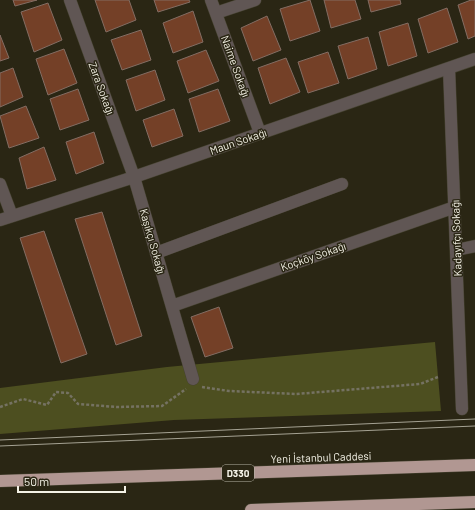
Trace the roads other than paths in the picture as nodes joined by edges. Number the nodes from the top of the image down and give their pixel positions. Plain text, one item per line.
1 (70, 0) edge
2 (211, 0) edge
3 (255, 0) edge
4 (216, 13) junction
5 (475, 59) edge
6 (449, 68) junction
7 (260, 133) junction
8 (134, 177) junction
9 (0, 184) edge
10 (342, 184) dead end
11 (455, 207) junction
12 (12, 216) junction
13 (0, 220) edge
14 (475, 246) edge
15 (456, 250) junction
16 (156, 253) junction
17 (172, 306) junction
18 (194, 384) road end
19 (462, 409) dead end
20 (475, 465) edge
21 (0, 482) edge
22 (473, 505) edge
23 (251, 510) edge

1 - 8 street, Zara Sokağı
2 - 4 street, Naime Sokağı
3 - 4 street
4 - 7 street, Naime Sokağı
5 - 6 street, Maun Sokağı
6 - 7 street, Maun Sokağı
6 - 11 street, Kadayıfçı Sokağı
7 - 8 street, Maun Sokağı
8 - 12 street, Maun Sokağı
8 - 16 street, Kaşıkçı Sokağı
9 - 12 street
10 - 16 street
11 - 15 street, Kadayıfçı Sokağı
11 - 17 street, Koçköy Sokağı
12 - 13 street, Maun Sokağı
14 - 15 street
15 - 19 street, Kadayıfçı Sokağı
16 - 17 street, Kaşıkçı Sokağı
17 - 18 street, Kaşıkçı Sokağı
20 - 21 highway, Yeni İstanbul Caddesi / D330
22 - 23 highway

